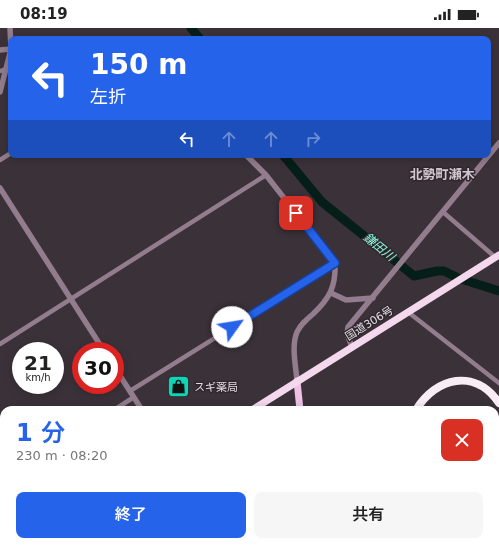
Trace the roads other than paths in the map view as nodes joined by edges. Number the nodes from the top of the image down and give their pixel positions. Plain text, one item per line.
1 (8, 64) edge
2 (7, 69) junction
3 (0, 71) edge
4 (0, 92) edge
5 (499, 143) edge
6 (491, 153) edge
7 (249, 158) edge
8 (487, 158) edge
9 (266, 175) junction
10 (0, 188) edge
11 (443, 212) junction
12 (498, 256) edge
13 (335, 263) junction
14 (330, 293) junction
15 (373, 298) junction
16 (71, 299) junction
17 (410, 310) junction
18 (98, 342) edge
19 (0, 344) edge
20 (352, 347) junction
21 (297, 381) junction
22 (124, 382) edge
23 (499, 383) edge
24 (130, 391) junction
25 (134, 397) junction
26 (499, 403) edge
27 (120, 406) edge
28 (140, 406) edge
29 (258, 406) edge
30 (300, 406) edge
31 (418, 406) edge

1 - 2 street
2 - 3 street
2 - 4 street
5 - 6 street
7 - 9 street
8 - 11 street
9 - 13 street
9 - 16 street
10 - 16 street
11 - 12 street
11 - 15 street
12 - 17 highway, 国道306号
13 - 14 street
13 - 24 street
14 - 15 street
14 - 21 street
15 - 20 street
16 - 18 street
16 - 19 street
17 - 20 highway, 国道306号
17 - 23 street
20 - 21 highway, 国道306号
21 - 29 highway, 国道306号
21 - 30 main road
22 - 24 street
24 - 25 street
25 - 27 street
25 - 28 street
26 - 31 highway

